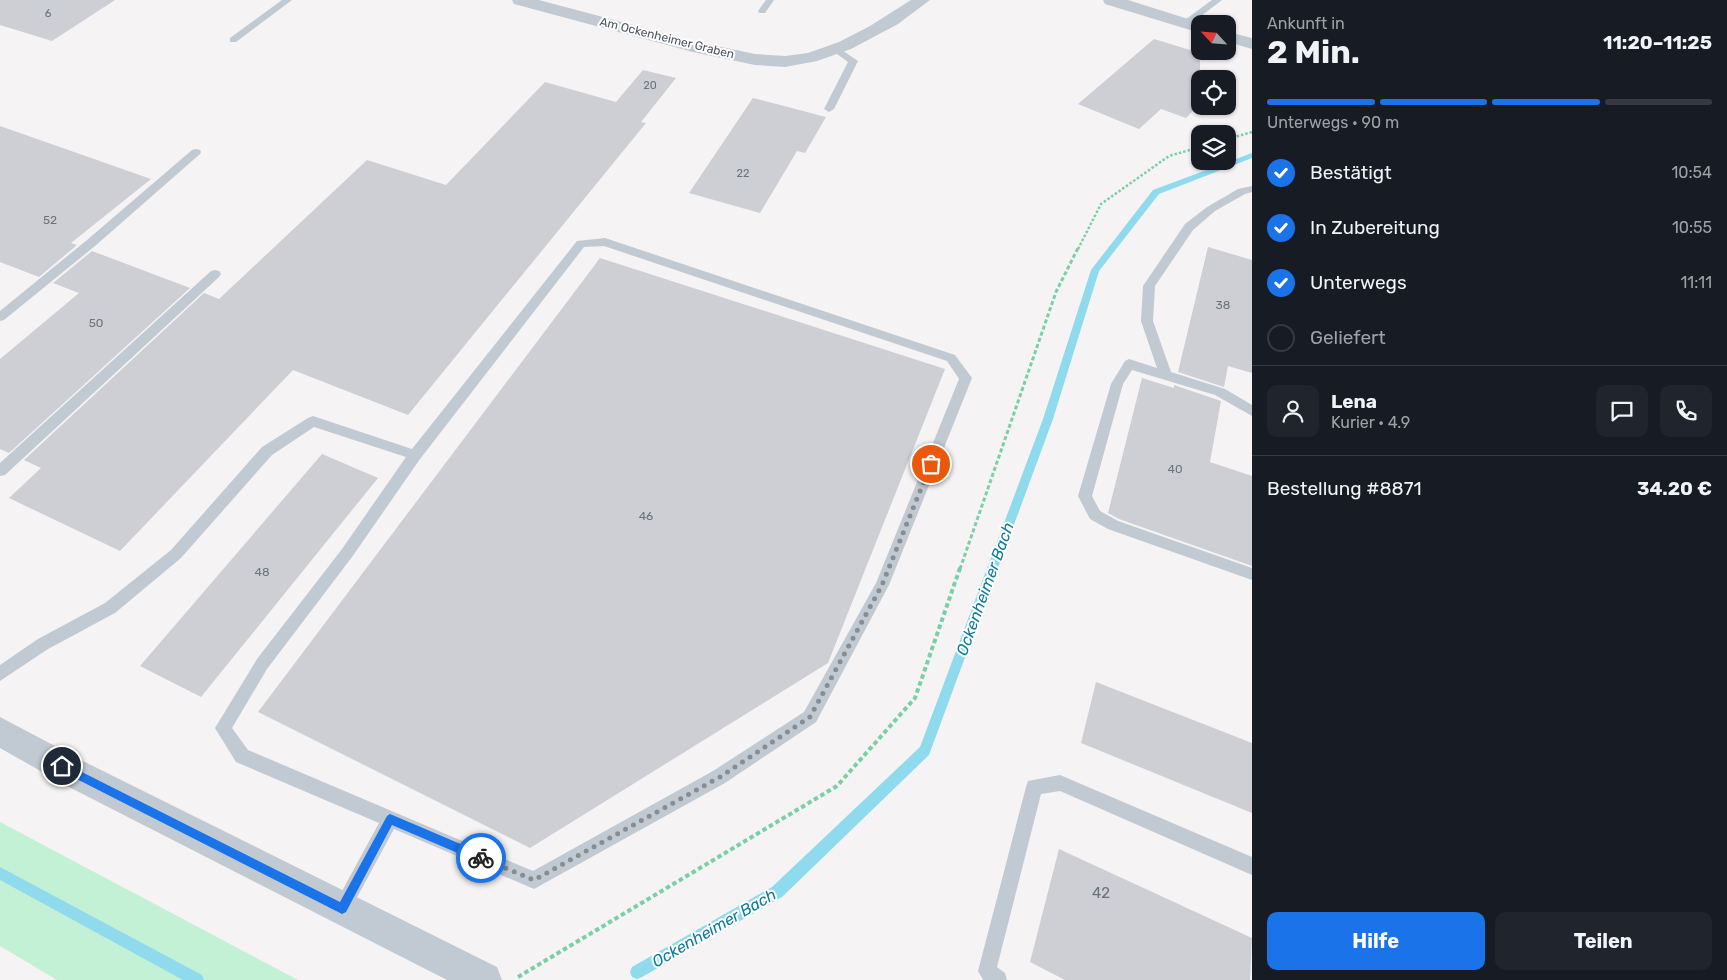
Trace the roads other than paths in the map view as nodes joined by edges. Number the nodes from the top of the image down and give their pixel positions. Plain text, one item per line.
1 (288, 0) edge
2 (520, 0) edge
3 (770, 0) edge
4 (922, 0) edge
5 (1111, 0) edge
6 (1218, 0) edge
7 (762, 11) dead end
8 (1204, 15) edge
9 (1191, 25) edge
10 (1236, 39) edge
11 (233, 40) dead end
12 (1252, 44) edge
13 (836, 49) junction
14 (829, 109) dead end
15 (196, 152) dead end
16 (1252, 189) edge
17 (214, 274) dead end
18 (0, 317) edge
19 (1166, 376) junction
20 (1252, 412) edge
21 (416, 455) junction
22 (0, 471) edge
23 (1252, 574) edge
24 (0, 674) edge
25 (0, 732) edge
26 (390, 819) junction
27 (1252, 866) edge
28 (342, 908) junction
29 (484, 980) edge
30 (998, 980) edge

1 - 11 lane
2 - 13 street, Am Ockenheimer Graben
3 - 7 lane
4 - 13 street, Am Ockenheimer Graben
5 - 9 street
6 - 8 lane
10 - 12 street
13 - 14 lane
15 - 18 lane
16 - 19 lane
17 - 22 lane
19 - 20 lane
19 - 23 lane
21 - 24 lane
21 - 26 lane
21 - 26 lane
25 - 28 street
26 - 28 lane
27 - 30 lane
28 - 29 street

